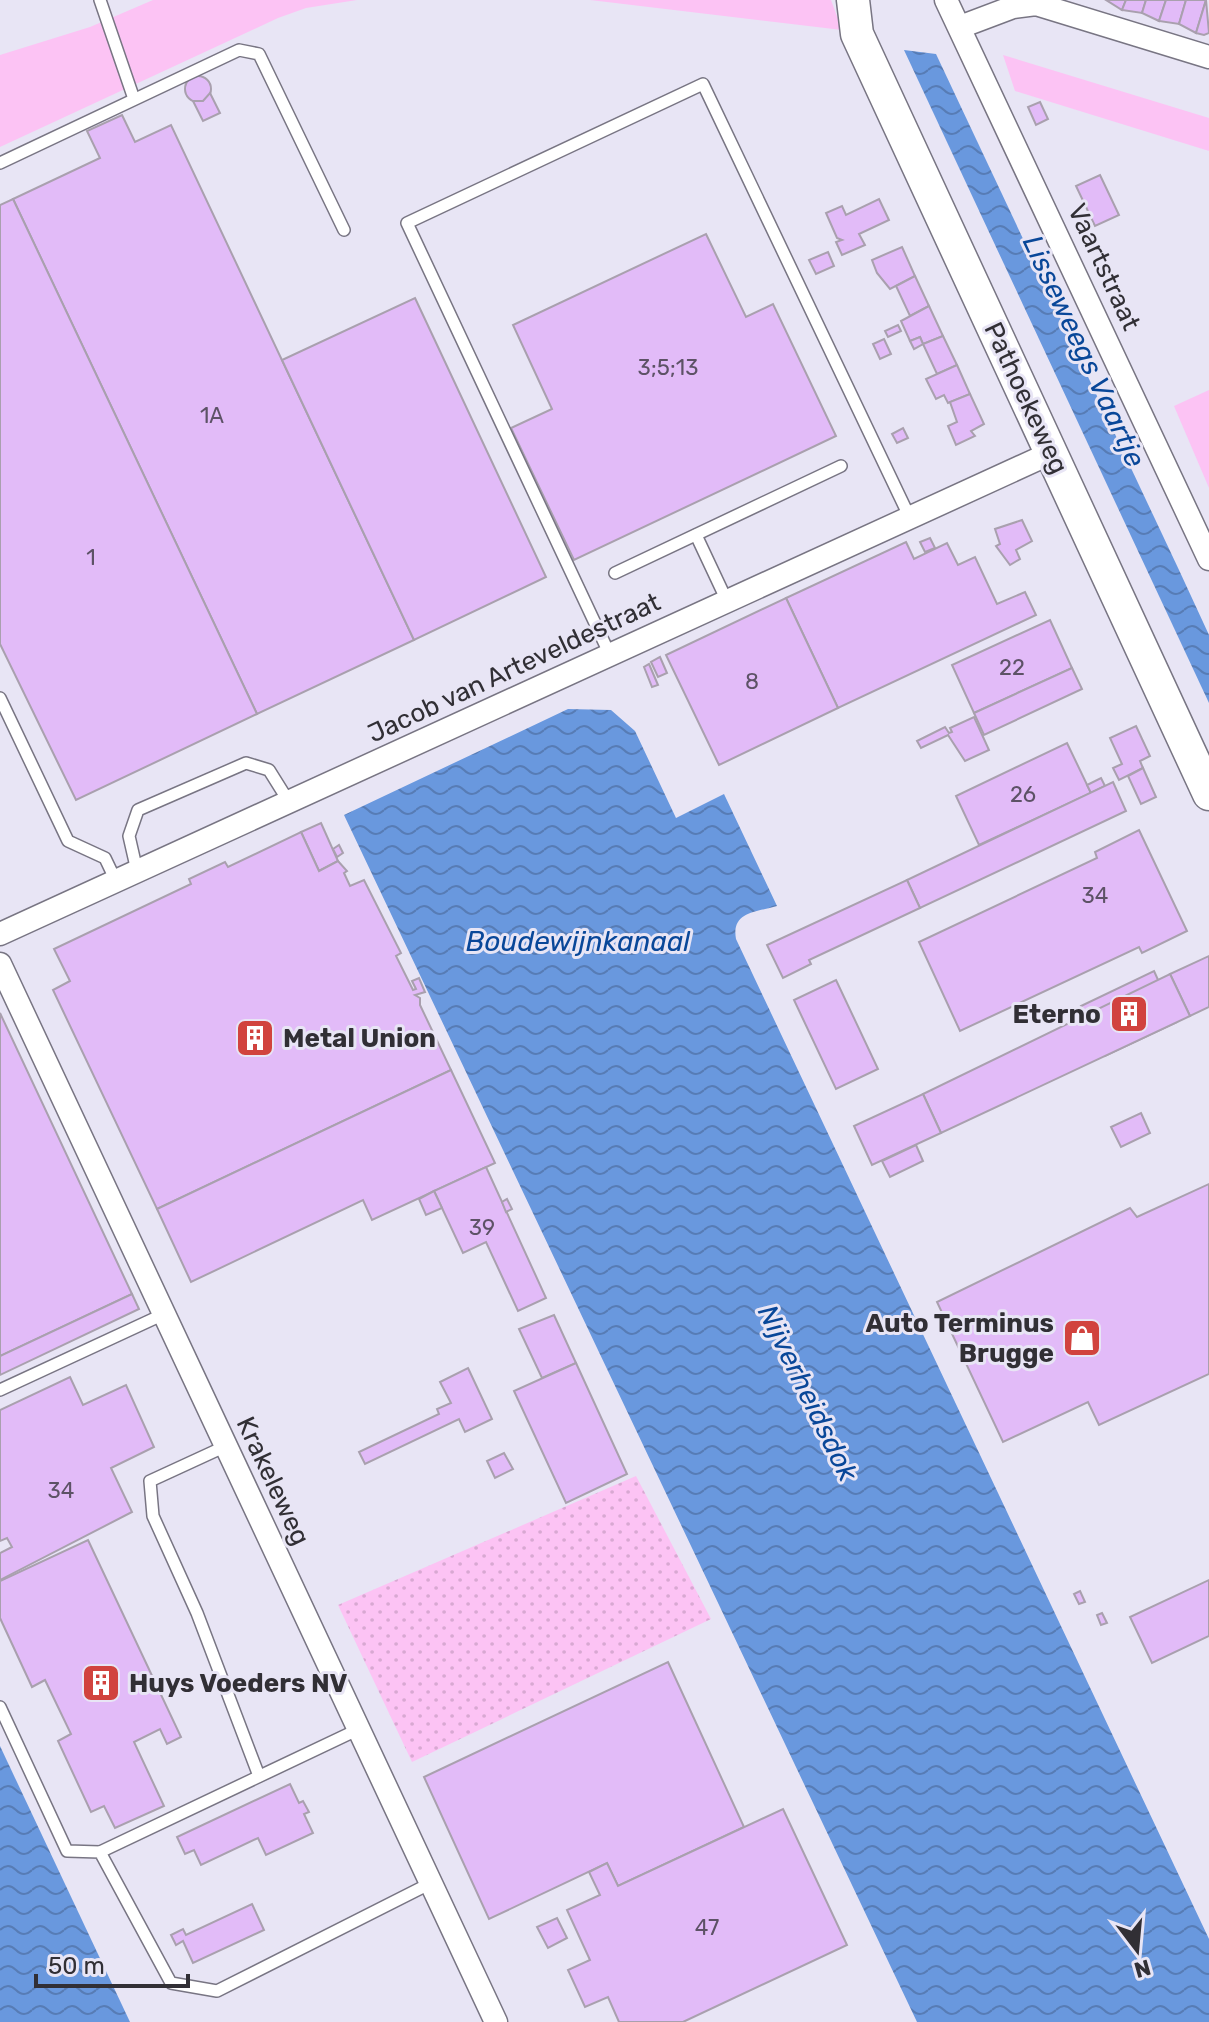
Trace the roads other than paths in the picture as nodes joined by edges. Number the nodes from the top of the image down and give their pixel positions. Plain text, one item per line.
1 (100, 0) edge
2 (853, 0) edge
3 (946, 0) edge
4 (960, 27) junction
5 (1209, 57) edge
6 (134, 99) junction
7 (0, 163) edge
8 (344, 230) dead end
9 (1051, 453) junction
10 (841, 466) dead end
11 (910, 518) junction
12 (696, 535) junction
13 (1209, 559) edge
14 (615, 573) dead end
15 (727, 601) junction
16 (610, 655) junction
17 (0, 698) edge
18 (1209, 794) edge
19 (289, 802) junction
20 (137, 871) junction
21 (116, 881) junction
22 (0, 934) edge
23 (0, 964) edge
24 (164, 1314) junction
25 (0, 1390) edge
26 (226, 1446) junction
27 (0, 1707) edge
28 (359, 1729) junction
29 (259, 1776) junction
30 (100, 1852) junction
31 (431, 1883) junction
32 (496, 2022) edge

1 - 6 lane
2 - 9 main road, Pathoekeweg
3 - 4 street, Vaartstraat
4 - 5 street
4 - 13 street, Vaartstraat
6 - 7 lane
6 - 8 lane
9 - 11 street, Jacob van Arteveldestraat
9 - 18 main road, Pathoekeweg
10 - 12 lane
11 - 15 street, Jacob van Arteveldestraat
11 - 16 lane
12 - 14 lane
12 - 15 lane
15 - 16 street, Jacob van Arteveldestraat
16 - 19 street, Jacob van Arteveldestraat
17 - 21 lane
19 - 20 street, Jacob van Arteveldestraat
19 - 20 lane
20 - 21 street, Jacob van Arteveldestraat
21 - 22 street, Jacob van Arteveldestraat
23 - 24 street, Krakeleweg
24 - 25 lane
24 - 26 street, Krakeleweg
26 - 28 street, Krakeleweg
26 - 29 lane
27 - 30 lane
28 - 29 lane
28 - 31 street, Krakeleweg
29 - 30 lane
30 - 31 lane
31 - 32 street, Krakeleweg

